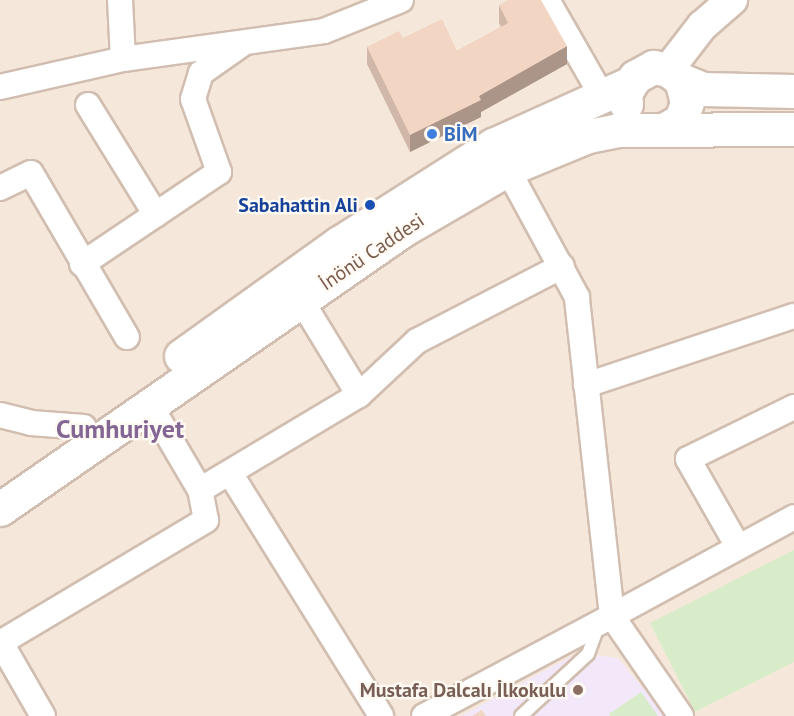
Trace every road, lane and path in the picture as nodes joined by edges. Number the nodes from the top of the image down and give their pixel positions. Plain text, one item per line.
1 (120, 0) edge
2 (401, 0) edge
3 (547, 0) edge
4 (722, 8) edge
5 (244, 42) junction
6 (123, 59) junction
7 (675, 75) junction
8 (0, 87) edge
9 (615, 90) junction
10 (794, 91) edge
11 (88, 105) dead end
12 (657, 129) junction
13 (794, 129) edge
14 (501, 157) junction
15 (0, 188) edge
16 (156, 215) junction
17 (82, 264) junction
18 (562, 266) junction
19 (301, 300) junction
20 (794, 316) edge
21 (127, 337) dead end
22 (586, 385) junction
23 (358, 395) junction
24 (150, 405) junction
25 (794, 407) edge
26 (0, 415) edge
27 (84, 426) junction
28 (230, 473) junction
29 (0, 482) edge
30 (200, 490) junction
31 (0, 509) edge
32 (794, 517) edge
33 (737, 545) junction
34 (605, 620) junction
35 (0, 643) edge
36 (43, 716) edge
37 (381, 716) edge
38 (424, 716) edge
39 (521, 716) edge
40 (681, 716) edge

1 - 6 street
2 - 5 street
3 - 9 street
4 - 7 street
5 - 6 street
5 - 16 street
6 - 8 street
7 - 9 main road, İnönü Caddesi
7 - 10 main road
7 - 12 main road
9 - 12 main road
9 - 14 main road, İnönü Caddesi
11 - 16 street
12 - 13 main road, İnönü Caddesi
12 - 14 main road, İnönü Caddesi
14 - 18 street
14 - 19 main road, İnönü Caddesi
14 - 27 main road, İnönü Caddesi
15 - 17 street
16 - 17 street
17 - 21 street
18 - 22 street
18 - 23 street
19 - 23 street
19 - 24 main road, İnönü Caddesi
20 - 22 street
22 - 34 street
23 - 28 street
24 - 30 street
24 - 31 main road, İnönü Caddesi
25 - 33 street
26 - 27 street
27 - 29 main road, İnönü Caddesi
28 - 30 street
28 - 37 street
30 - 35 street
32 - 33 street
33 - 34 street
34 - 38 street
34 - 39 lane
34 - 40 street
35 - 36 street

